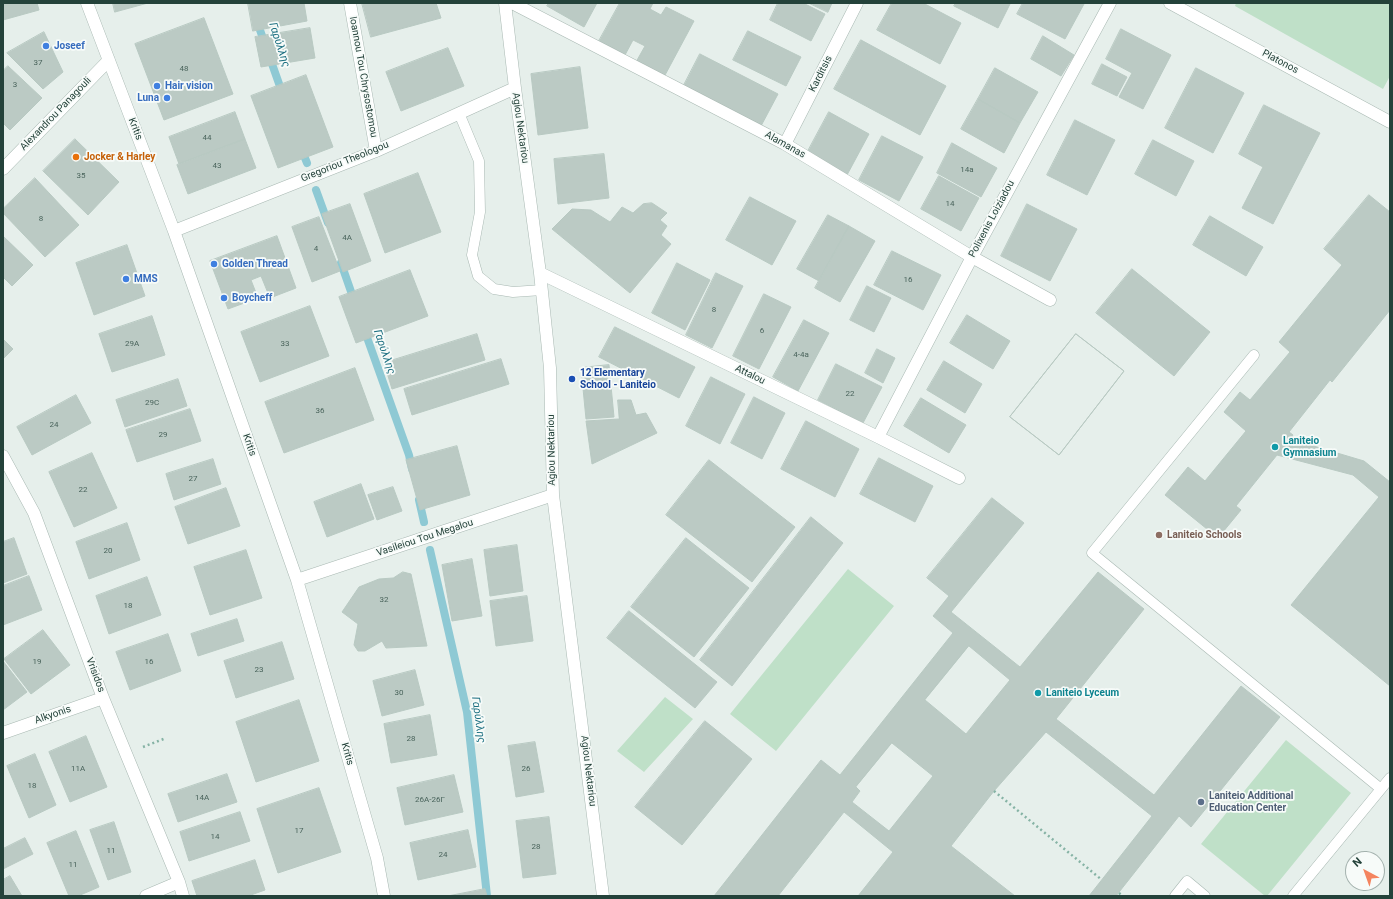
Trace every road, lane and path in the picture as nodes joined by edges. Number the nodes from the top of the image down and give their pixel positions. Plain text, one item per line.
1 (87, 3) edge
2 (350, 3) edge
3 (505, 3) edge
4 (512, 3) edge
5 (857, 3) edge
6 (1110, 3) edge
7 (1170, 3) edge
8 (109, 60) junction
9 (515, 88) junction
10 (460, 113) junction
11 (1390, 122) edge
12 (785, 144) junction
13 (376, 151) junction
14 (3, 169) edge
15 (174, 231) junction
16 (972, 257) junction
17 (540, 273) junction
18 (542, 290) junction
19 (1050, 300) dead end
20 (1254, 355) dead end
21 (878, 437) junction
22 (3, 456) edge
23 (960, 478) dead end
24 (553, 495) junction
25 (297, 580) junction
26 (103, 698) junction
27 (3, 733) edge
28 (166, 738) dead end
29 (126, 754) junction
30 (1390, 778) edge
31 (1381, 789) junction
32 (994, 791) dead end
33 (1102, 880) dead end
34 (179, 882) junction
35 (1119, 893) dead end
36 (146, 896) edge
37 (183, 896) edge
38 (384, 896) edge
39 (603, 896) edge
40 (1123, 896) edge
41 (1175, 896) edge
42 (1205, 896) edge
43 (1293, 896) edge

1 - 8 street, Kritis
2 - 13 street, Ioannou Tou Chrysostomou
3 - 9 street, Agiou Nektariou
4 - 12 street, Alamanas
5 - 12 street, Karditsis
6 - 16 street, Polixenis Loiziadou
7 - 11 street, Platonos
8 - 14 street, Alexandrou Panagouli
8 - 15 street, Kritis
9 - 10 street, Gregoriou Theologou
9 - 17 street, Agiou Nektariou
10 - 13 street, Gregoriou Theologou
10 - 18 lane
12 - 16 street, Alamanas
13 - 15 street, Gregoriou Theologou
15 - 25 street, Kritis
16 - 19 street, Alamanas
16 - 21 street, Polixenis Loiziadou
17 - 18 street, Agiou Nektariou
17 - 21 street, Attalou
18 - 24 street, Agiou Nektariou
20 - 31 lane
21 - 23 street, Attalou
22 - 26 street, Vrisidos
24 - 25 street, Vasileiou Tou Megalou
24 - 39 street, Agiou Nektariou
25 - 38 street, Kritis
26 - 27 street, Alkyonis
26 - 29 street, Vrisidos
28 - 29 path
29 - 34 street, Vrisidos
30 - 31 lane
31 - 43 lane
32 - 33 path
34 - 36 street
34 - 37 street, Vrisidos
35 - 40 path
41 - 42 lane

